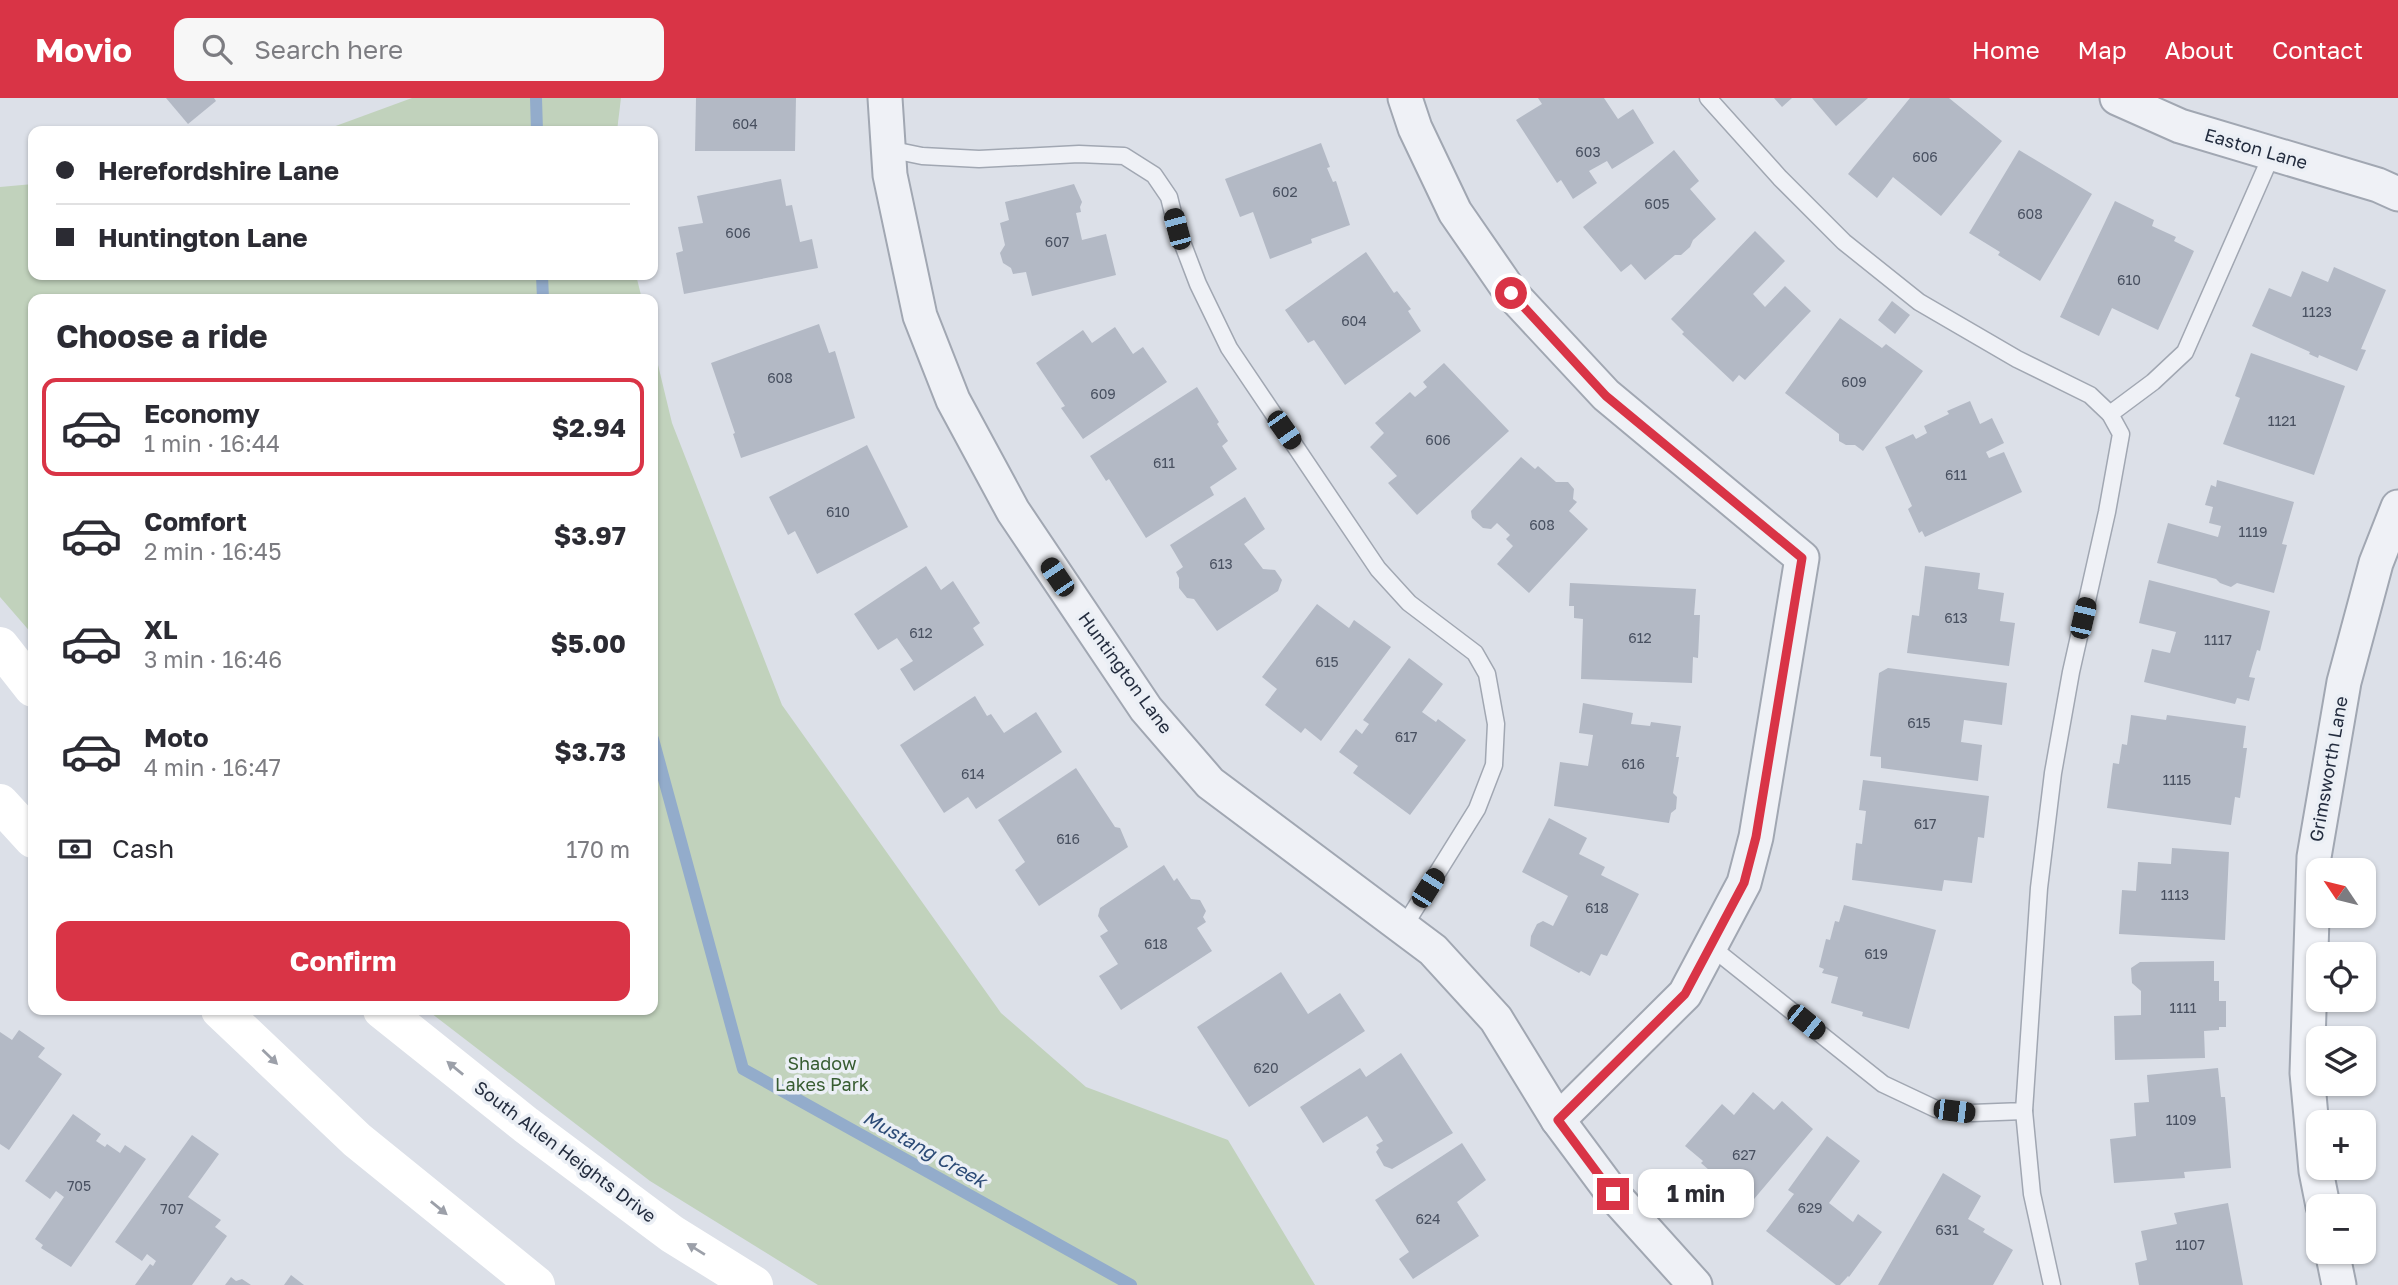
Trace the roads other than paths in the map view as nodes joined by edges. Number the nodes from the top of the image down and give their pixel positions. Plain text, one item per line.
1 (884, 98) edge
2 (1405, 98) edge
3 (1708, 98) edge
4 (2117, 98) edge
5 (888, 149) junction
6 (2272, 153) junction
7 (2398, 194) edge
8 (2110, 414) junction
9 (2398, 507) edge
10 (0, 646) edge
11 (28, 682) edge
12 (0, 803) edge
13 (28, 834) edge
14 (1403, 928) junction
15 (1710, 946) junction
16 (225, 1015) edge
17 (388, 1015) edge
18 (2024, 1111) junction
19 (1558, 1120) junction
20 (2321, 1194) edge
21 (2335, 1264) edge
22 (536, 1285) edge
23 (754, 1285) edge
24 (1695, 1285) edge
25 (2052, 1285) edge
26 (2339, 1285) edge

1 - 5 street, Huntington Lane
2 - 15 street
3 - 8 lane
4 - 6 street, Easton Lane
5 - 14 street, Huntington Lane
5 - 14 lane
6 - 7 street, Easton Lane
6 - 8 lane
8 - 18 lane
9 - 20 street, Grimsworth Lane
10 - 11 main road
12 - 13 main road
14 - 19 street, Huntington Lane
15 - 18 lane
15 - 19 street
16 -> 22 main road
23 -> 17 main road, South Allen Heights Drive
18 - 25 lane
19 - 24 street, Huntington Lane
21 - 26 street

